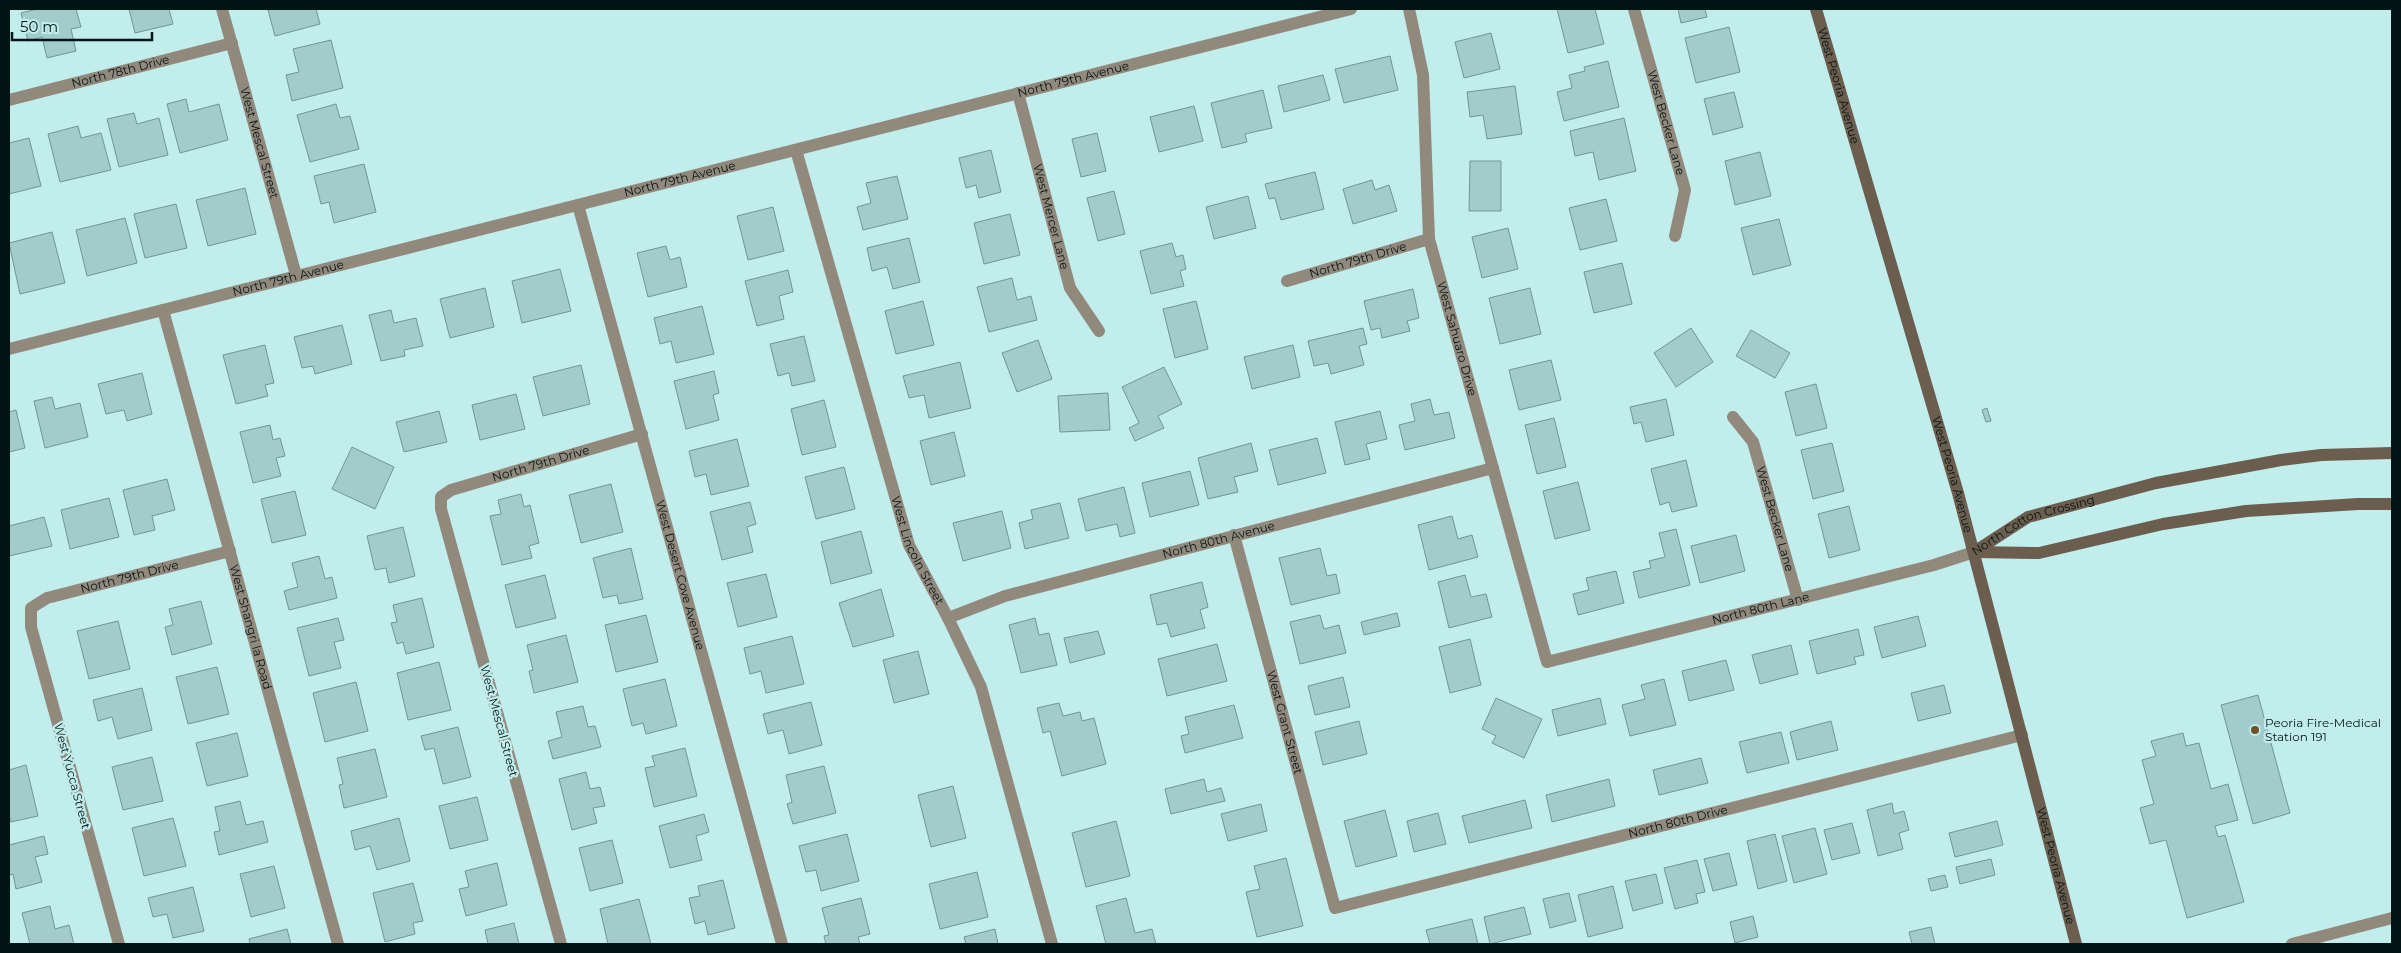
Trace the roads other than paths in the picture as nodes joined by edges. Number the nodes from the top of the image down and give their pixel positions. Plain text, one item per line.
1 (222, 9) edge
2 (1351, 9) edge
3 (1409, 9) edge
4 (1634, 9) edge
5 (1816, 9) edge
6 (232, 43) junction
7 (1018, 93) junction
8 (9, 100) edge
9 (796, 150) junction
10 (578, 205) junction
11 (1675, 236) dead end
12 (1429, 239) junction
13 (296, 275) junction
14 (1287, 282) dead end
15 (163, 310) junction
16 (1099, 331) dead end
17 (9, 349) edge
18 (1733, 417) dead end
19 (642, 434) junction
20 (2392, 453) edge
21 (1494, 468) junction
22 (441, 496) joint
23 (2392, 504) edge
24 (1234, 535) junction
25 (230, 551) junction
26 (1974, 552) junction
27 (1798, 600) junction
28 (31, 608) joint
29 (948, 618) junction
30 (1547, 662) joint
31 (2022, 735) junction
32 (1335, 908) joint
33 (2392, 918) edge
34 (118, 944) edge
35 (338, 944) edge
36 (561, 944) edge
37 (782, 944) edge
38 (1052, 944) edge
39 (2076, 944) edge
40 (2292, 944) edge

1 - 6 street, West Mescal Street
2 - 7 street, North 79th Avenue
3 - 12 street, West Sahuaro Drive
4 - 11 street, West Becker Lane
5 - 26 main road, West Peoria Avenue
6 - 8 street, North 78th Drive
6 - 13 street, West Mescal Street
7 - 9 street, North 79th Avenue
7 - 16 street, West Mercer Lane
9 - 10 street, North 79th Avenue
9 - 29 street, West Lincoln Street
10 - 13 street, North 79th Avenue
10 - 19 street, West Desert Cove Avenue
12 - 14 street, North 79th Drive
12 - 21 street, West Sahuaro Drive
13 - 15 street, North 79th Avenue
15 - 17 street, North 79th Avenue
15 - 25 street, West Shangri la Road
18 - 27 street, West Becker Lane
19 - 22 street, North 79th Drive
19 - 37 street, West Desert Cove Avenue
20 - 26 main road, North Cotton Crossing
21 - 24 street, North 80th Avenue
21 - 30 street, West Sahuaro Drive
22 - 36 street, West Mescal Street
23 - 26 main road, North Cotton Crossing
24 - 29 street, North 80th Avenue
24 - 32 street, West Grant Street
25 - 28 street, North 79th Drive
25 - 35 street, West Shangri la Road
26 - 27 street, North 80th Lane
26 - 31 main road, West Peoria Avenue
27 - 30 street, North 80th Lane
28 - 34 street, West Yucca Street
29 - 38 street, West Lincoln Street
31 - 32 street, North 80th Drive
31 - 39 main road, West Peoria Avenue
33 - 40 street

